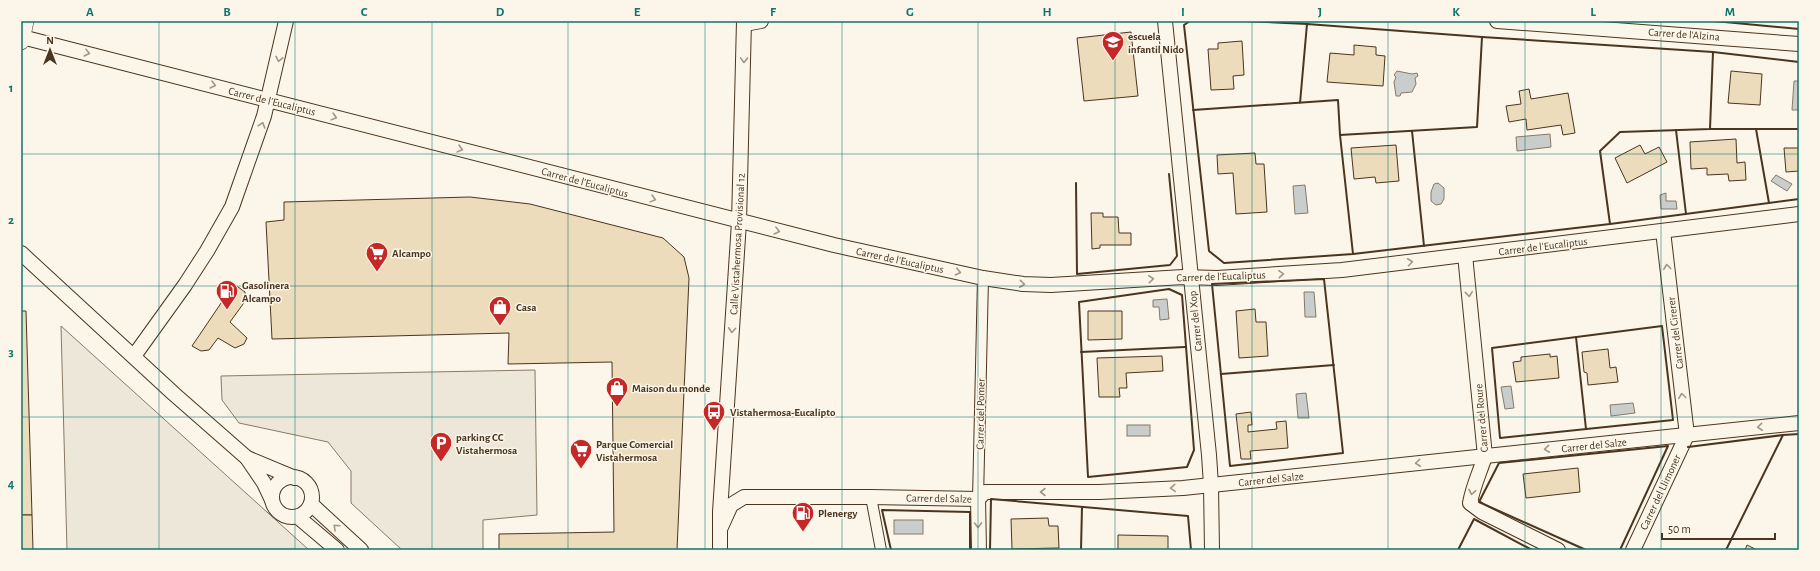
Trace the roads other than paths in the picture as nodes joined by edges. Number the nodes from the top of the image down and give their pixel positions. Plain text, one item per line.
1 (286, 21) edge
2 (761, 21) edge
3 (1165, 21) edge
4 (1497, 21) edge
5 (745, 22) edge
6 (1649, 26) edge
7 (23, 33) edge
8 (1799, 44) edge
9 (269, 100) junction
10 (1799, 214) edge
11 (739, 222) junction
12 (1663, 231) junction
13 (21, 253) edge
14 (1465, 255) junction
15 (1191, 277) junction
16 (983, 278) junction
17 (134, 356) junction
18 (1799, 423) edge
19 (1687, 435) junction
20 (1485, 456) junction
21 (247, 458) junction
22 (724, 466) junction
23 (295, 478) junction
24 (1212, 485) junction
25 (744, 497) junction
26 (871, 497) junction
27 (978, 499) junction
28 (272, 500) junction
29 (311, 504) junction
30 (298, 517) junction
31 (721, 527) junction
32 (337, 550) edge
33 (361, 550) edge
34 (720, 550) edge
35 (881, 550) edge
36 (979, 550) edge
37 (1212, 550) edge
38 (1558, 550) edge
39 (1633, 550) edge

1 -> 9 street
2 - 5 street
3 - 15 street, Carrer del Xop
4 - 6 street, Carrer de l'Alzina
5 -> 11 street, Calle Vistahermosa Provisional 12
6 - 8 street, Carrer de l'Alzina
7 -> 9 street, Carrer de l'Eucaliptus
9 -> 11 street, Carrer de l'Eucaliptus
17 -> 9 street
10 - 12 street, Carrer de l'Eucaliptus
11 -> 16 street, Carrer de l'Eucaliptus
11 -> 22 street, Calle Vistahermosa Provisional 12
12 - 14 street, Carrer de l'Eucaliptus
19 -> 12 street, Carrer del Cirerer
13 - 17 street
15 -> 14 street, Carrer de l'Eucaliptus
14 -> 20 street, Carrer del Roure
16 -> 15 street, Carrer de l'Eucaliptus
15 - 24 street, Carrer del Xop
16 - 27 street, Carrer del Pomer
17 - 21 street
18 -> 19 street, Carrer del Salze
19 -> 20 street, Carrer del Salze
19 - 39 street, Carrer del Llimoner
20 -> 24 street, Carrer del Salze
20 -> 38 street, Carrer del Roure
21 - 23 street
21 - 28 street
22 - 25 street, Calle Vistahermosa Provisional 12
22 - 31 street, Calle Vistahermosa Provisional 12
23 - 28 street
23 - 29 street
24 -> 27 street, Carrer del Salze
24 - 37 street, Carrer del Xop
25 - 26 street, Carrer del Salze
25 - 31 street, Calle Vistahermosa Provisional 12
26 - 27 street, Carrer del Salze
26 - 35 street
27 -> 36 street, Carrer del Pomer
28 - 30 street
29 - 30 street
33 -> 29 street
30 - 32 street
31 - 34 street, Calle Vistahermosa Provisional 12

